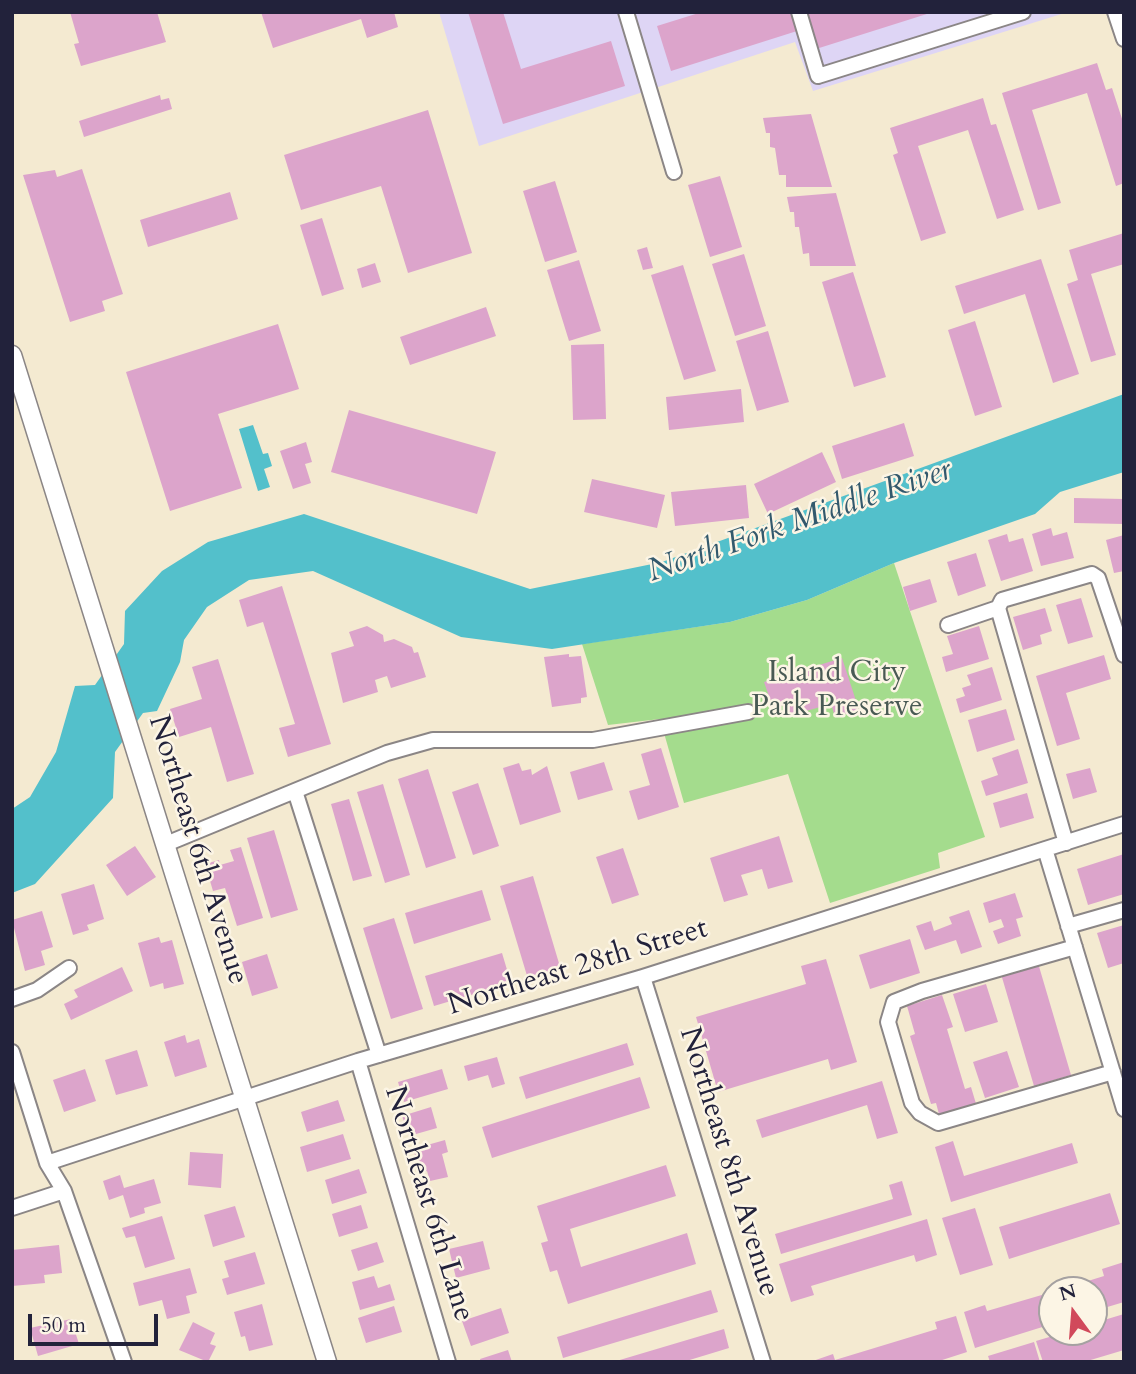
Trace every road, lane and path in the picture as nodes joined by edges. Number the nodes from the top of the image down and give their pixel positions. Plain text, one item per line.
1 (626, 12) edge
2 (799, 12) edge
3 (1023, 12) edge
4 (1115, 12) edge
5 (1124, 39) edge
6 (674, 172) dead end
7 (12, 355) edge
8 (998, 608) junction
9 (948, 625) dead end
10 (1124, 654) edge
11 (748, 712) dead end
12 (295, 790) junction
13 (1124, 824) edge
14 (1066, 843) junction
15 (166, 844) junction
16 (1045, 849) junction
17 (1124, 909) edge
18 (1068, 926) junction
19 (1075, 947) junction
20 (69, 968) dead end
21 (643, 977) junction
22 (12, 999) edge
23 (12, 1052) edge
24 (379, 1055) junction
25 (358, 1061) junction
26 (1116, 1070) edge
27 (246, 1099) junction
28 (1124, 1109) edge
29 (47, 1163) junction
30 (64, 1191) junction
31 (12, 1208) edge
32 (124, 1362) edge
33 (327, 1362) edge
34 (448, 1362) edge
35 (763, 1362) edge

1 - 6 street
2 - 3 street
4 - 5 street
7 - 15 street, Northeast 6th Avenue
8 - 9 street
8 - 10 street
8 - 14 street
11 - 12 street
12 - 15 street
12 - 24 street, Northeast 6th Lane
13 - 14 street, Northeast 28th Street
14 - 16 street, Northeast 28th Street
15 - 27 street, Northeast 6th Avenue
16 - 18 street
16 - 21 street, Northeast 28th Street
17 - 18 street
18 - 19 street
19 - 26 street
19 - 26 street
20 - 22 street
21 - 24 street, Northeast 28th Street
21 - 35 street, Northeast 8th Avenue
23 - 29 street
24 - 25 street, Northeast 28th Street
25 - 27 street, Northeast 28th Street
25 - 34 street, Northeast 6th Lane
26 - 28 street
27 - 29 street, Northeast 28th Street
27 - 33 street, Northeast 6th Avenue
29 - 30 street
30 - 31 street
30 - 32 street

